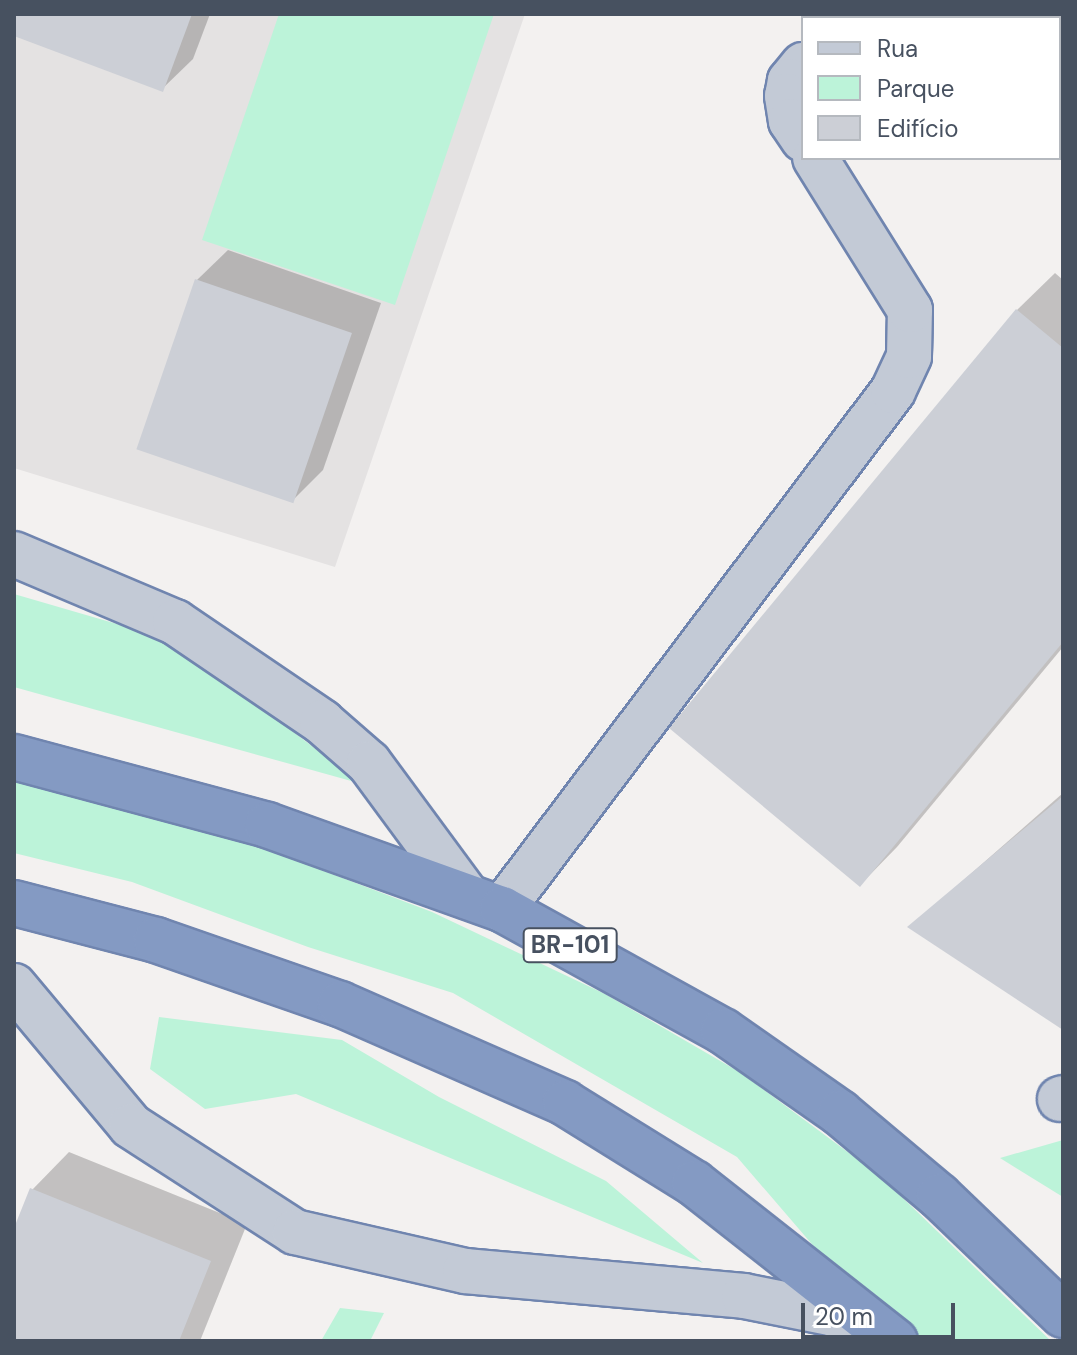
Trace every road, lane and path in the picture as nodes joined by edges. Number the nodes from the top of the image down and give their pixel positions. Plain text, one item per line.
1 (801, 67) edge
2 (801, 136) edge
3 (816, 160) edge
4 (14, 554) edge
5 (14, 757) edge
6 (484, 902) junction
7 (14, 903) edge
8 (14, 986) edge
9 (1063, 1315) edge
10 (894, 1340) edge

1 - 2 lane
3 - 6 lane
4 - 6 lane
5 - 6 highway, BR-101
6 - 9 highway, BR-101
7 - 10 highway
8 - 10 lane

